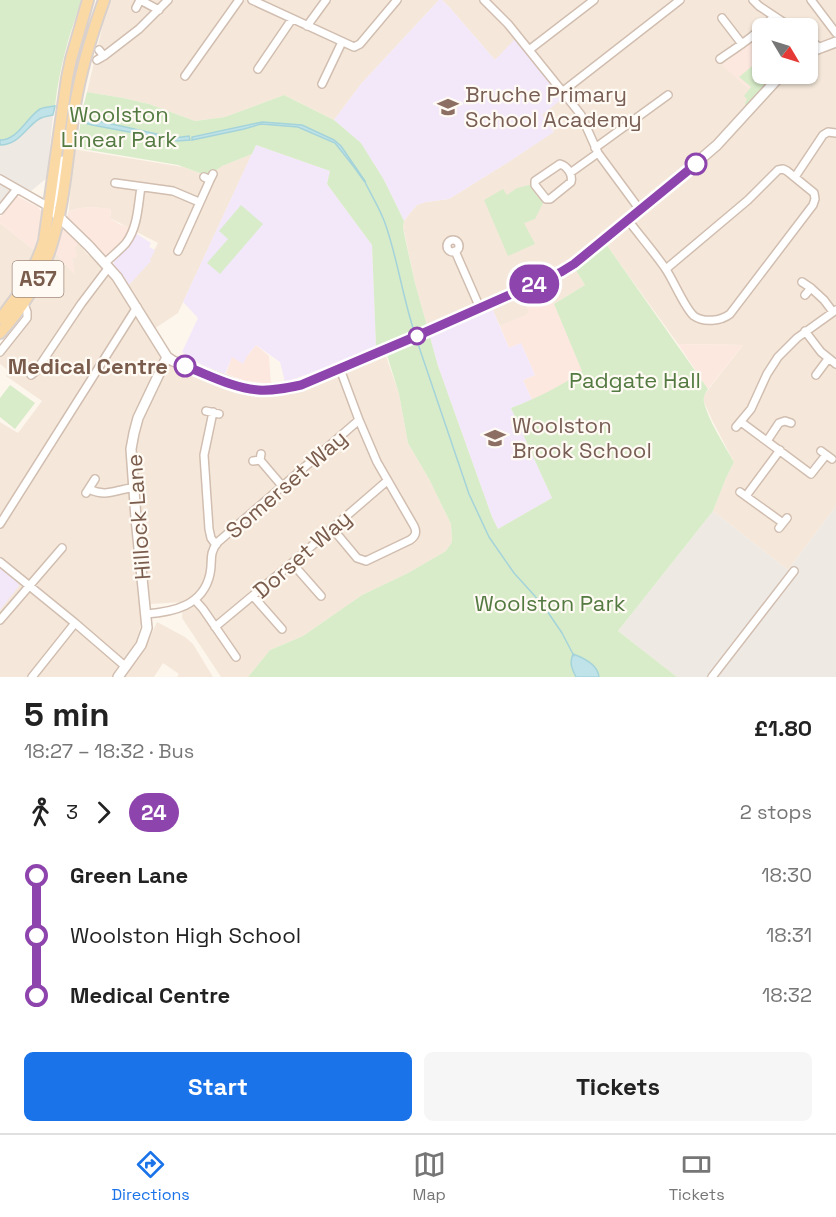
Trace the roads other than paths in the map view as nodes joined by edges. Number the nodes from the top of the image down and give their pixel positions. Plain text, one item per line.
1 (88, 0) edge
2 (104, 0) edge
3 (140, 0) edge
4 (168, 0) edge
5 (239, 0) edge
6 (252, 0) edge
7 (326, 0) edge
8 (397, 0) edge
9 (484, 0) edge
10 (594, 0) edge
11 (680, 0) edge
12 (753, 0) edge
13 (812, 0) edge
14 (136, 8) dead end
15 (159, 10) junction
16 (774, 16) junction
17 (722, 18) dead end
18 (777, 18) edge
19 (292, 19) junction
20 (307, 26) junction
21 (836, 33) edge
22 (342, 42) junction
23 (836, 42) edge
24 (742, 44) junction
25 (819, 47) edge
26 (529, 50) junction
27 (100, 55) dead end
28 (720, 59) dead end
29 (257, 68) dead end
30 (185, 76) dead end
31 (322, 84) dead end
32 (773, 84) edge
33 (562, 92) junction
34 (668, 95) dead end
35 (72, 128) junction
36 (836, 133) edge
37 (597, 151) junction
38 (570, 173) junction
39 (209, 177) dead end
40 (795, 177) junction
41 (0, 179) edge
42 (115, 183) dead end
43 (141, 187) junction
44 (17, 189) junction
45 (199, 202) junction
46 (49, 207) junction
47 (0, 210) edge
48 (640, 210) junction
49 (60, 218) junction
50 (628, 220) junction
51 (178, 251) dead end
52 (456, 251) dead end
53 (107, 265) junction
54 (666, 269) junction
55 (802, 282) dead end
56 (811, 288) junction
57 (805, 296) dead end
58 (24, 304) junction
59 (137, 307) junction
60 (480, 308) junction
61 (835, 311) edge
62 (0, 319) edge
63 (806, 331) junction
64 (0, 333) edge
65 (0, 352) edge
66 (167, 357) junction
67 (828, 359) junction
68 (836, 364) edge
69 (340, 369) junction
70 (31, 375) dead end
71 (816, 375) dead end
72 (212, 412) dead end
73 (359, 420) junction
74 (791, 423) dead end
75 (767, 441) junction
76 (780, 450) junction
77 (826, 455) dead end
78 (258, 458) dead end
79 (95, 479) dead end
80 (387, 481) junction
81 (283, 487) junction
82 (133, 488) junction
83 (783, 523) dead end
84 (0, 524) edge
85 (332, 528) junction
86 (216, 546) junction
87 (62, 548) dead end
88 (0, 562) edge
89 (292, 563) junction
90 (795, 571) dead end
91 (30, 585) junction
92 (253, 596) junction
93 (321, 596) dead end
94 (195, 600) junction
95 (146, 614) junction
96 (0, 620) edge
97 (75, 623) junction
98 (215, 627) junction
99 (282, 628) dead end
100 (236, 657) dead end
101 (126, 667) junction
102 (32, 677) edge
103 (118, 677) edge
104 (712, 677) edge

1 - 46 main road, A57
2 - 35 main road, A57
3 - 14 street
3 - 15 street
4 - 15 street
5 - 30 street
6 - 19 street
7 - 20 street
8 - 22 street
9 - 26 street
10 - 26 street
11 - 33 street
12 - 16 street
13 - 21 street
15 - 27 street
16 - 18 street
16 - 24 street
17 - 24 street
19 - 20 street
19 - 29 street
20 - 22 street
22 - 31 street
23 - 25 street
24 - 28 street
26 - 33 street
32 - 48 street
33 - 37 street
34 - 37 street
35 - 46 street
35 - 49 main road, A57
36 - 40 street
37 - 38 street
37 - 48 street
38 - 38 street
39 - 45 street
40 - 54 street
40 - 54 street
41 - 44 street
42 - 43 street
43 - 45 street
43 - 53 street
44 - 46 street
44 - 47 street
45 - 51 street
46 - 49 street
46 - 62 main road, A57
48 - 50 street
49 - 53 street
49 - 58 main road, A57
50 - 54 street
50 - 60 street
52 - 60 street
53 - 59 street
53 - 70 street
55 - 56 street
56 - 57 street
56 - 61 street
58 - 64 main road, A57
58 - 65 street
59 - 66 street
59 - 84 street
60 - 69 street
61 - 63 street
63 - 67 street
63 - 75 street
66 - 69 street
66 - 82 street, Hillock Lane
67 - 68 street
67 - 71 street
69 - 73 street
72 - 86 street
73 - 80 street
73 - 81 street, Somerset Way
74 - 75 street
75 - 76 street
76 - 77 street
76 - 83 street
78 - 81 street
79 - 82 street
80 - 85 street, Dorset Way
80 - 85 street
81 - 86 street, Somerset Way
82 - 95 street, Hillock Lane
85 - 89 street, Dorset Way
86 - 94 street, Somerset Way
87 - 91 street
88 - 91 street
89 - 92 street, Dorset Way
89 - 93 street
90 - 104 street
91 - 96 street
91 - 97 street
92 - 98 street, Dorset Way
92 - 99 street
94 - 95 street
94 - 98 street
95 - 101 street, Hillock Lane
97 - 101 street
97 - 102 street
98 - 100 street
101 - 103 street, Hillock Lane

